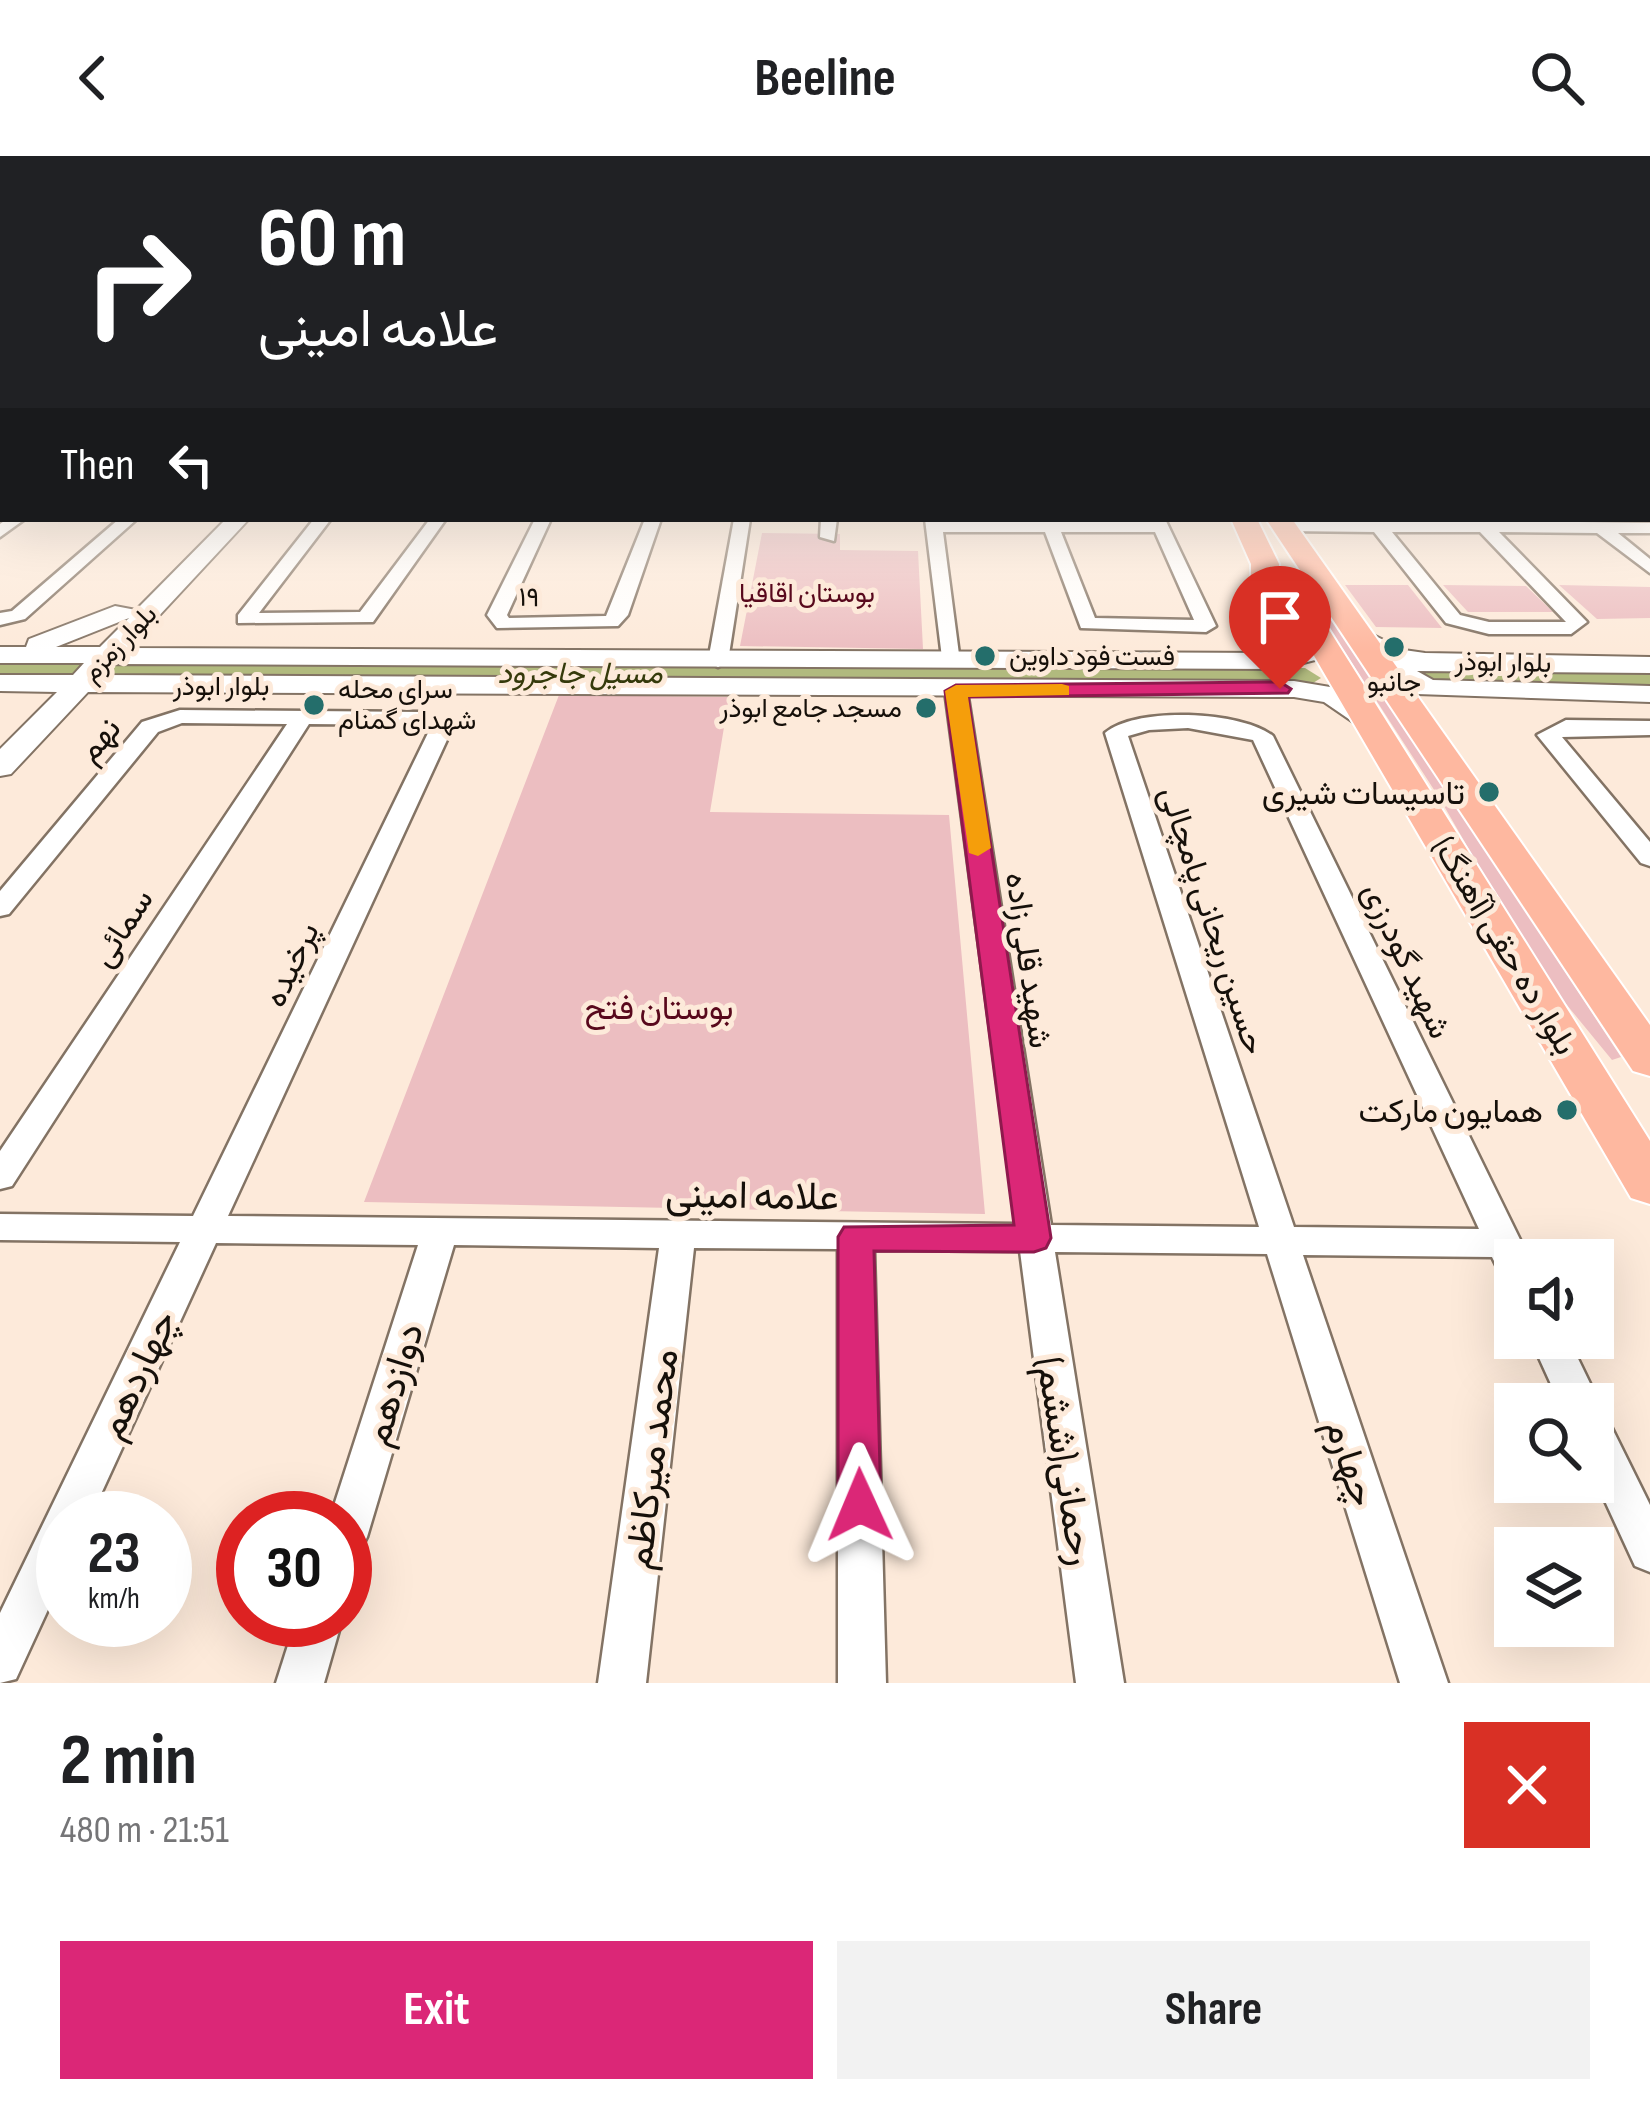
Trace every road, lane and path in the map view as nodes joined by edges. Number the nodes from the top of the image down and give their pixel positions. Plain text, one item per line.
1 (126, 522) edge
2 (211, 522) edge
3 (235, 522) edge
4 (321, 522) edge
5 (436, 522) edge
6 (542, 522) edge
7 (651, 522) edge
8 (741, 522) edge
9 (1245, 522) edge
10 (1281, 522) edge
11 (934, 523) edge
12 (1050, 523) edge
13 (1159, 523) edge
14 (1376, 523) edge
15 (1481, 523) edge
16 (1596, 523) edge
17 (1650, 528) edge
18 (1650, 568) edge
19 (136, 612) junction
20 (1293, 612) junction
21 (0, 620) edge
22 (301, 621) junction
23 (555, 625) junction
24 (1366, 643) junction
25 (197, 657) junction
26 (274, 658) junction
27 (543, 661) junction
28 (718, 661) junction
29 (1280, 661) junction
30 (1425, 661) junction
31 (1650, 665) edge
32 (2, 668) edge
33 (79, 670) junction
34 (953, 676) junction
35 (1294, 689) junction
36 (1650, 694) edge
37 (1400, 709) junction
38 (302, 718) junction
39 (1231, 726) joint
40 (1650, 728) edge
41 (441, 729) joint
42 (0, 733) edge
43 (0, 767) edge
44 (1650, 858) edge
45 (0, 908) edge
46 (1543, 1000) junction
47 (1647, 1055) edge
48 (1642, 1151) edge
49 (0, 1177) edge
50 (0, 1227) edge
51 (204, 1230) junction
52 (440, 1232) junction
53 (678, 1235) junction
54 (856, 1237) junction
55 (1034, 1238) junction
56 (1501, 1239) edge
57 (1281, 1241) junction
58 (1494, 1254) edge
59 (1614, 1475) edge
60 (81, 1491) edge
61 (359, 1491) edge
62 (1650, 1551) edge
63 (36, 1587) edge
64 (310, 1647) edge
65 (0, 1664) edge
66 (299, 1683) edge
67 (622, 1683) edge
68 (862, 1683) edge
69 (1100, 1683) edge
70 (1424, 1683) edge

1 - 21 street
2 - 19 main road, بلوار زمزم
3 - 19 main road, بلوار زمزم
4 - 22 street
5 - 22 street
6 - 23 street, ۱۹
7 - 23 street, ۱۹
8 - 28 street
9 - 20 main road
10 - 14 street
10 - 24 main road
11 - 12 street
11 - 34 street, شهید قلی زاده
12 - 13 street
12 - 13 street
14 - 15 street
14 - 15 street
15 - 16 street
16 - 17 street
16 - 18 street
19 - 25 main road
19 - 32 main road
19 - 33 main road, بلوار زمزم
20 - 29 main road
20 - 37 main road
22 - 26 street
23 - 27 street
24 - 30 main road, بلوار ابوذر
24 - 37 main road
25 - 26 main road, بلوار ابوذر
25 - 33 main road, بلوار ابوذر
26 - 27 main road, بلوار ابوذر
27 - 28 main road, بلوار ابوذر
28 - 34 main road, بلوار ابوذر
29 - 34 main road, بلوار ابوذر
29 - 35 main road
30 - 31 main road, بلوار ابوذر
30 - 37 main road
32 - 33 main road, بلوار ابوذر
33 - 34 main road, بلوار ابوذر
33 - 42 main road, بلوار زمزم
33 - 43 main road, بلوار زمزم
34 - 35 main road, بلوار ابوذر
34 - 55 street, شهید قلی زاده
35 - 37 main road, بلوار ابوذر
36 - 37 main road, بلوار ابوذر
37 - 46 main road, بلوار ده حقی (آهنگ)
37 - 47 main road, بلوار ده حقی (آهنگ)
38 - 41 street, نهم
38 - 45 street, نهم
38 - 49 street, سمائی
39 - 56 street, شهید گودرزی
39 - 57 street, حسین ریحانی پامچالی
40 - 44 street
41 - 51 street, پرخیده
46 - 47 main road
46 - 48 main road, بلوار ده حقی (آهنگ)
50 - 51 street, علامه امینی
51 - 52 street, علامه امینی
51 - 60 street, چهاردهم
52 - 53 street, علامه امینی
52 - 61 street, دوازدهم
53 - 54 street, علامه امینی
53 - 67 street, محمد میرکاظم
54 - 55 street, علامه امینی
54 - 68 street
55 - 57 street, علامه امینی
55 - 69 street, رحمانی(ششم)
57 - 58 street, علامه امینی
57 - 70 street, چهارم
59 - 62 street
63 - 65 street
64 - 66 street

